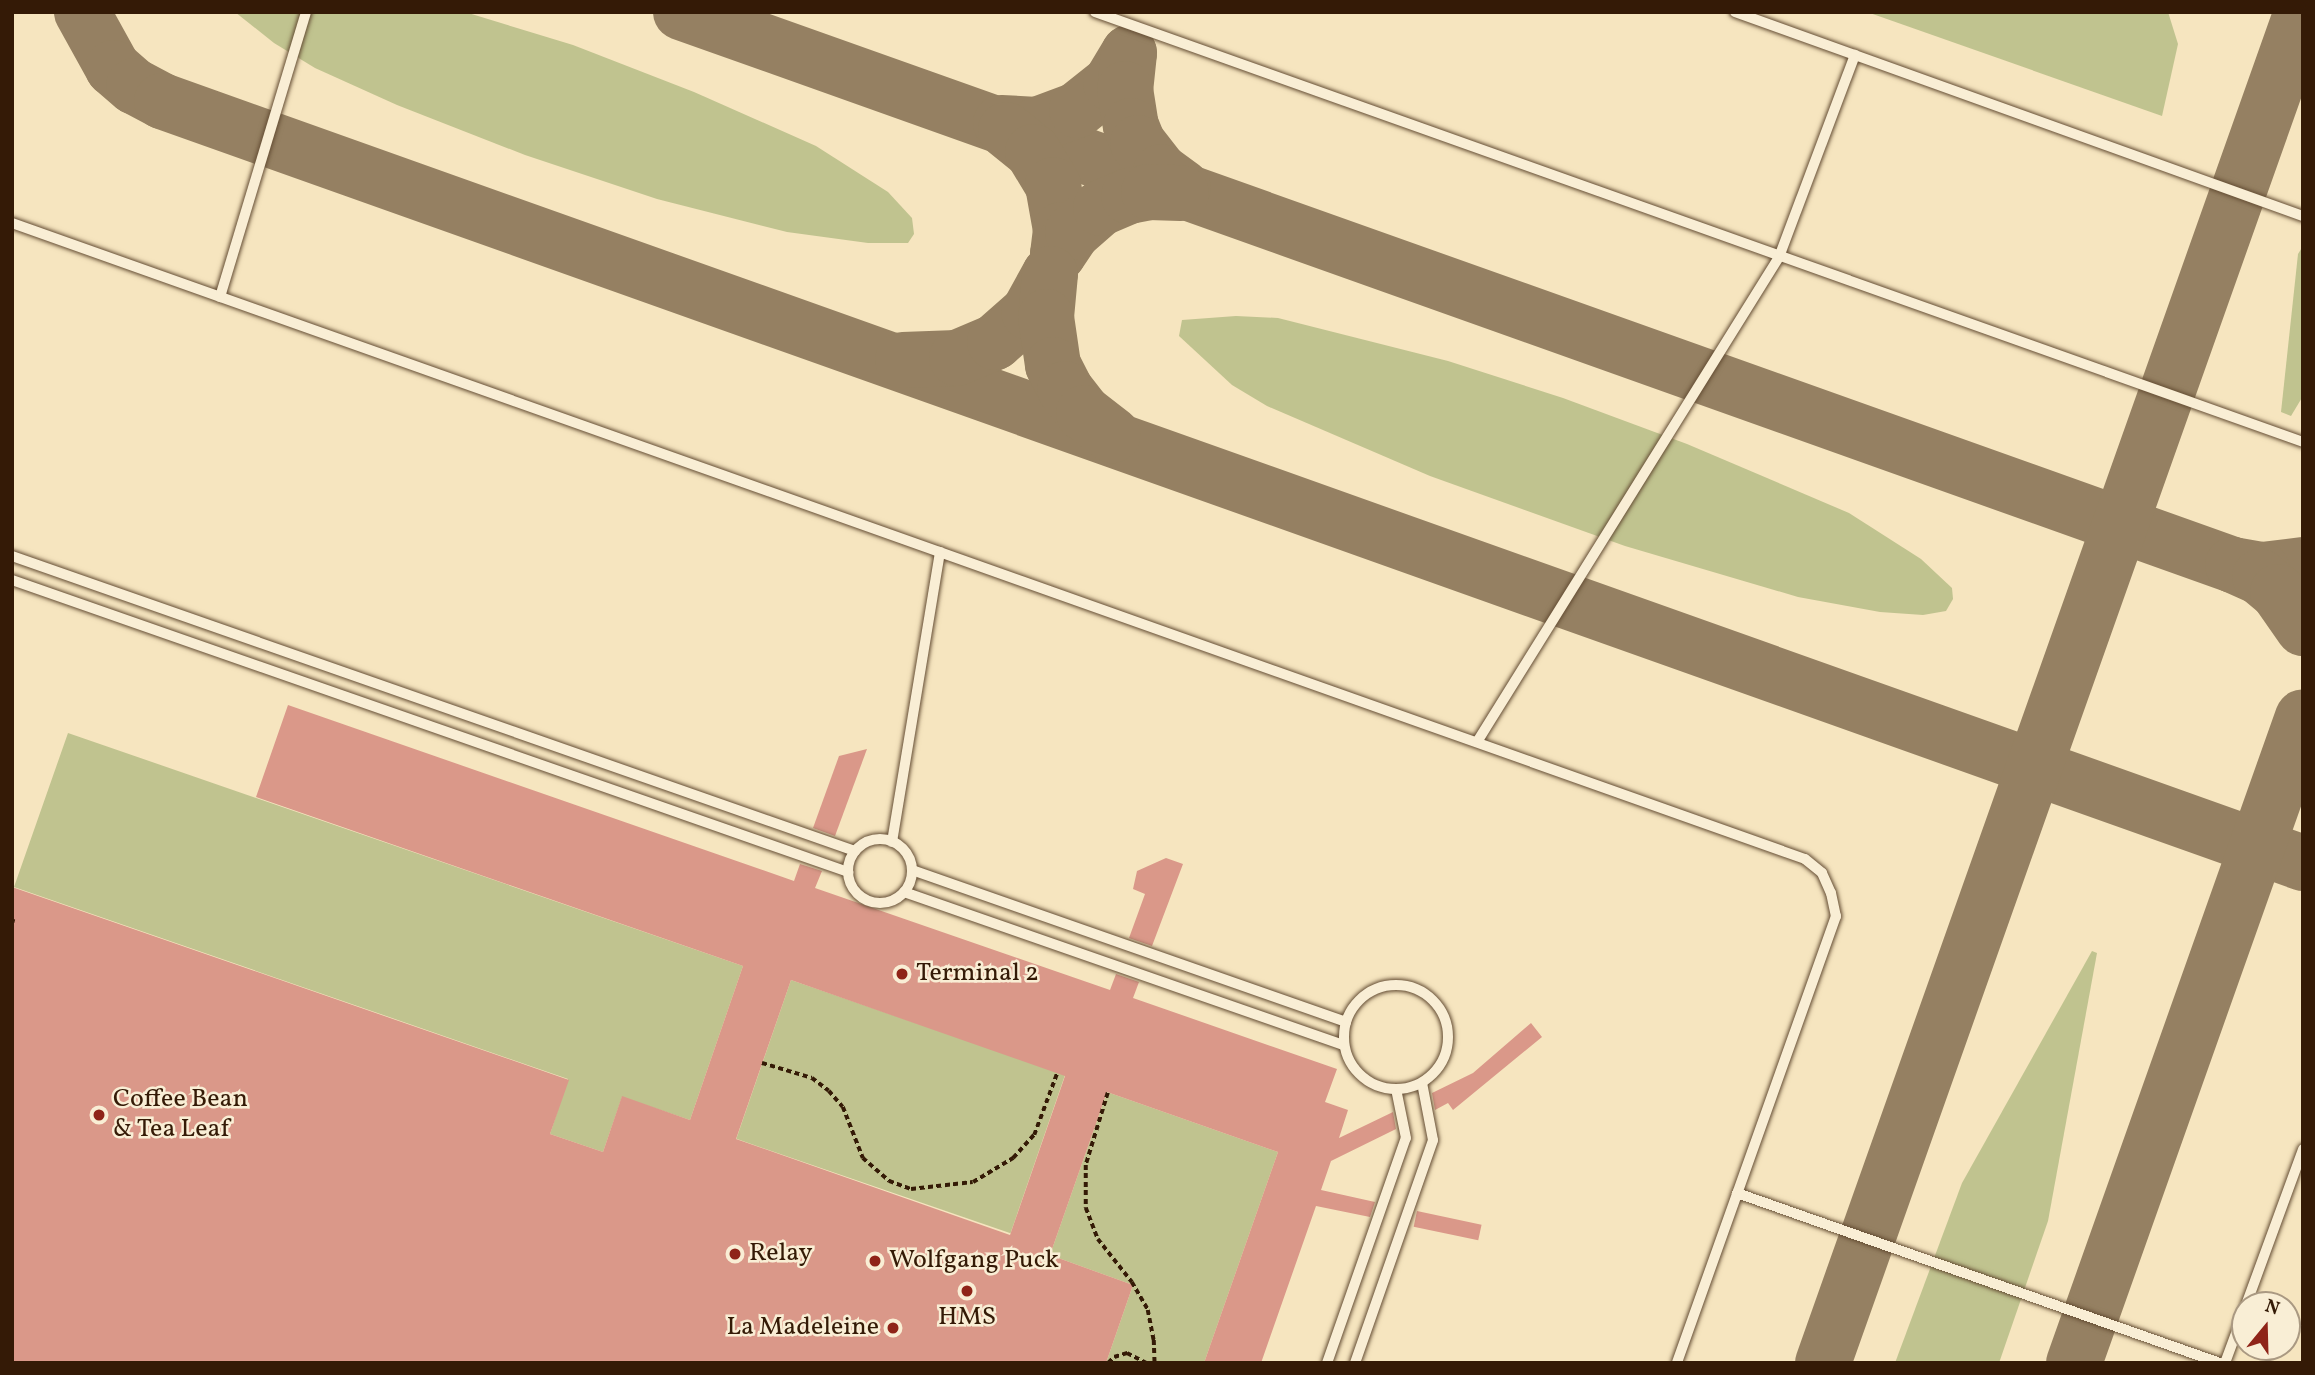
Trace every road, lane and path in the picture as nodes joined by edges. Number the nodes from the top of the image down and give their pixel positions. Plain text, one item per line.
1 (306, 12) edge
2 (1095, 12) edge
3 (1735, 12) edge
4 (1855, 55) junction
5 (2303, 216) edge
6 (12, 223) edge
7 (1779, 257) junction
8 (220, 297) junction
9 (2303, 442) edge
10 (940, 552) junction
11 (12, 556) edge
12 (12, 580) edge
13 (1477, 742) junction
14 (892, 842) junction
15 (855, 851) junction
16 (912, 870) junction
17 (848, 872) junction
18 (904, 892) junction
19 (1346, 1022) junction
20 (1345, 1045) junction
21 (762, 1063) dead end
22 (1056, 1073) dead end
23 (1422, 1083) junction
24 (1396, 1088) junction
25 (1108, 1093) dead end
26 (2303, 1149) edge
27 (1737, 1193) junction
28 (2252, 1291) edge
29 (1108, 1363) edge
30 (1147, 1363) edge
31 (1154, 1363) edge
32 (1327, 1363) edge
33 (1355, 1363) edge
34 (1677, 1363) edge
35 (2220, 1363) edge

1 - 8 lane
2 - 7 lane
3 - 4 lane
4 - 5 lane
4 - 7 lane
6 - 8 lane
7 - 9 lane
7 - 13 lane
8 - 10 lane
10 - 13 lane
10 - 14 lane
11 - 15 lane
12 - 17 lane
13 - 27 lane
14 - 15 lane
14 - 16 lane
15 - 17 lane
16 - 18 lane
16 - 19 lane
17 - 18 lane
18 - 20 lane
19 - 20 lane
19 - 23 lane
20 - 24 lane
21 - 22 path
23 - 24 lane
23 - 33 lane
24 - 32 lane
25 - 31 path
26 - 28 lane
27 - 34 lane
27 - 35 lane
29 - 30 path

